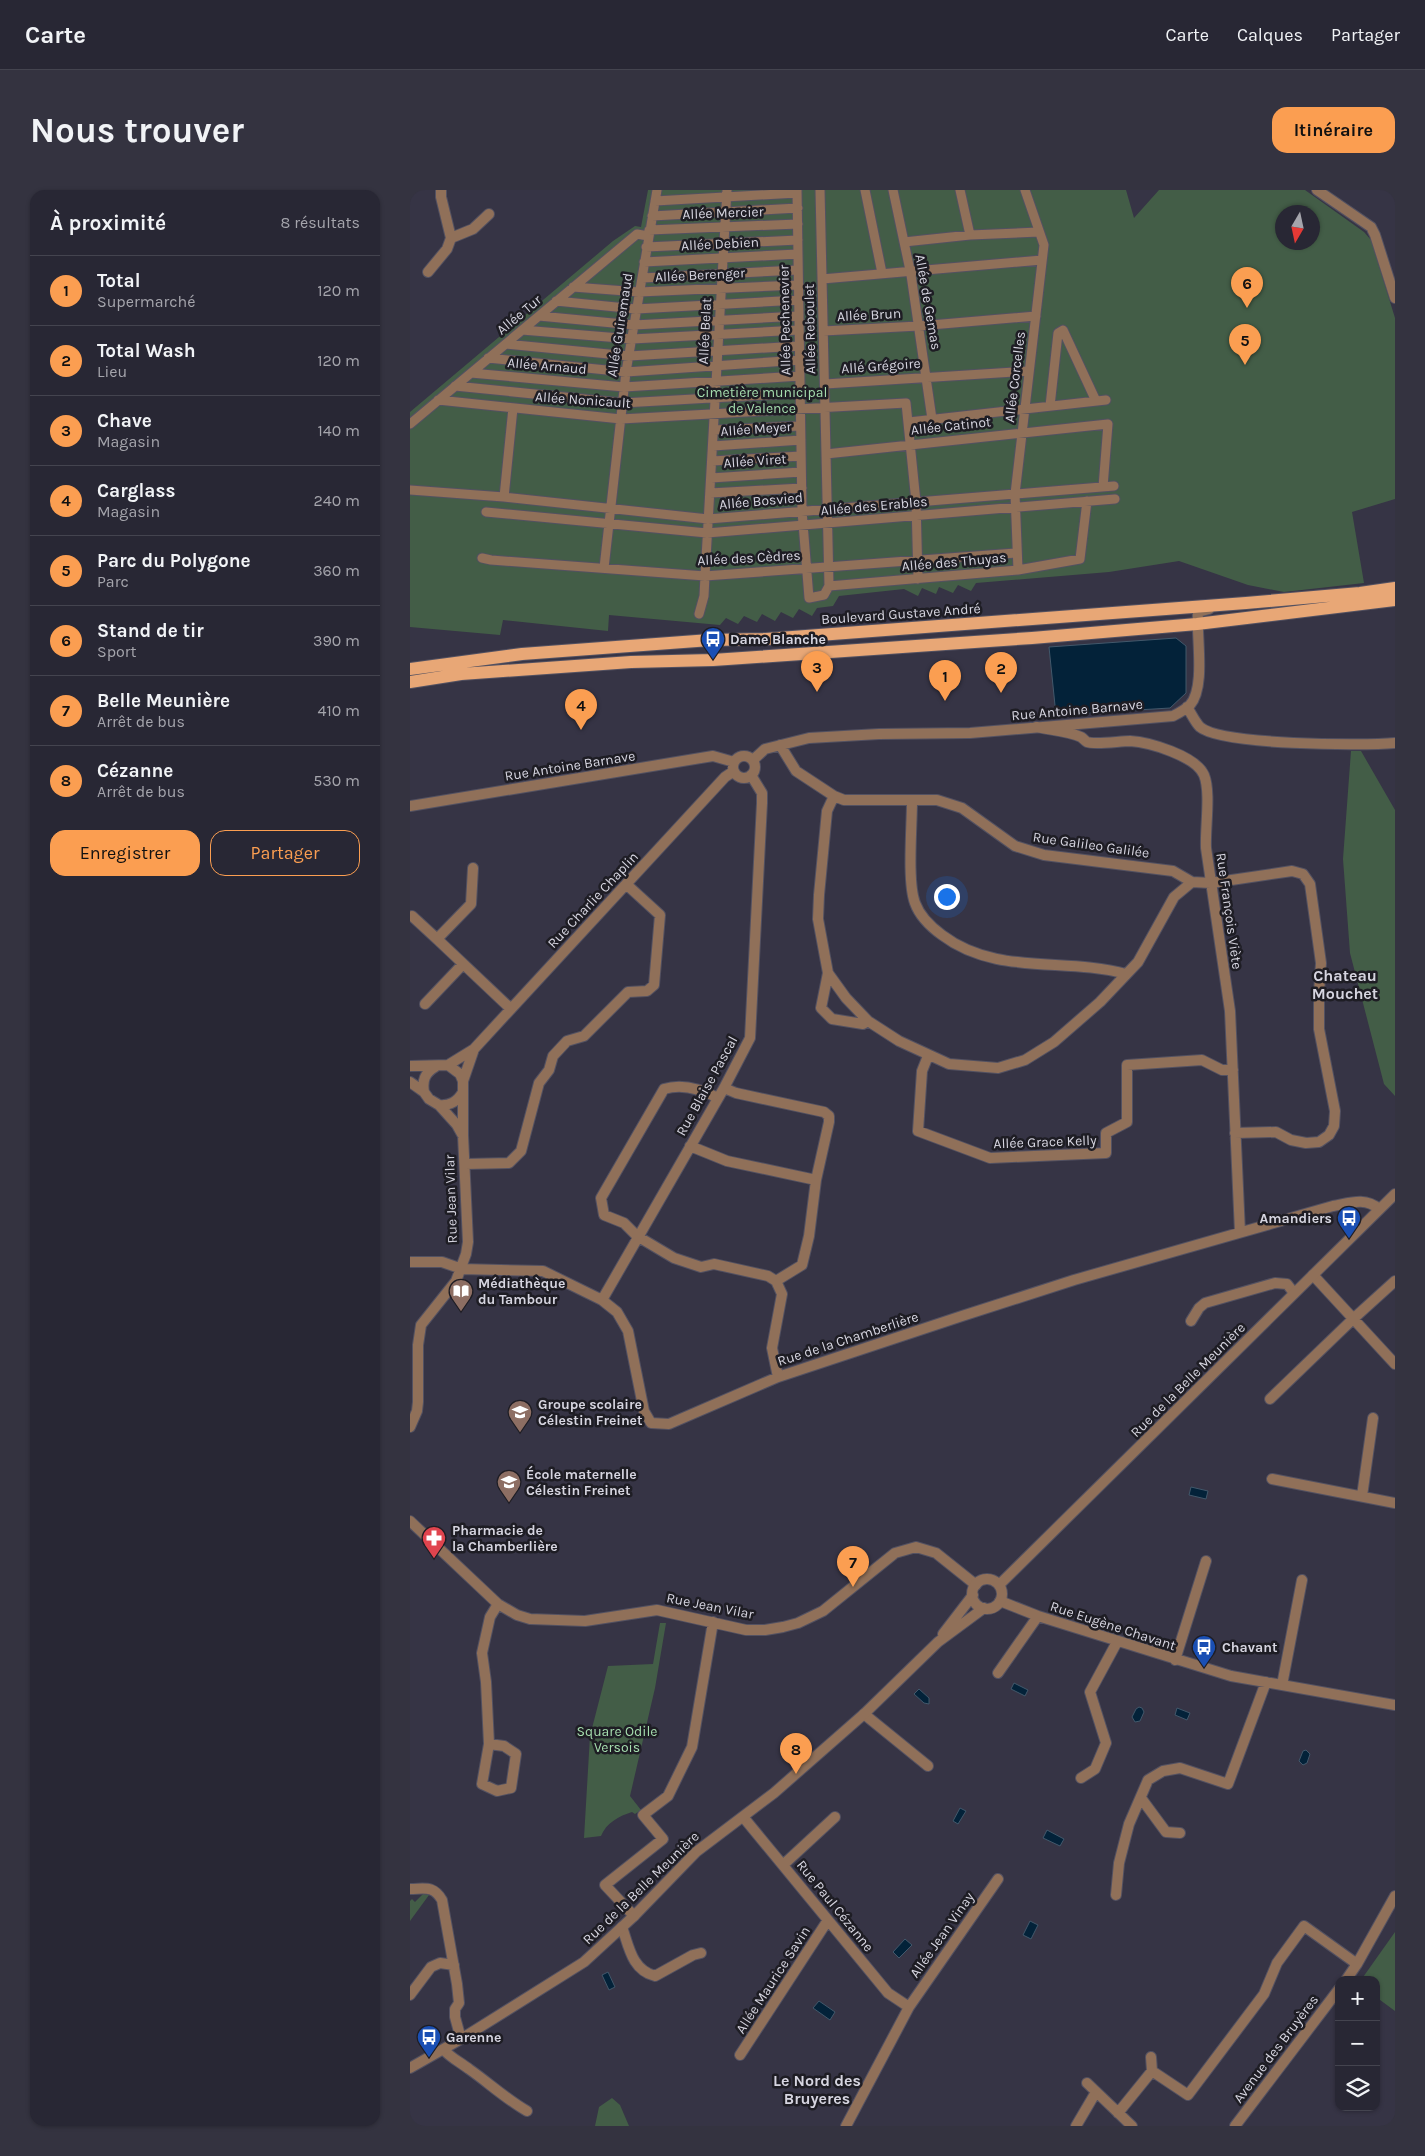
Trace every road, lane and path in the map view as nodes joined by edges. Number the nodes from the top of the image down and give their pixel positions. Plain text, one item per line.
1 (441, 190) edge
2 (657, 190) edge
3 (820, 190) edge
4 (865, 190) edge
5 (892, 190) edge
6 (960, 190) edge
7 (1025, 190) edge
8 (1317, 190) edge
9 (797, 192) edge
10 (727, 194) edge
11 (655, 201) junction
12 (798, 208) junction
13 (726, 212) junction
14 (489, 214) dead end
15 (652, 216) junction
16 (798, 224) junction
17 (725, 227) junction
18 (1039, 232) junction
19 (649, 233) junction
20 (970, 235) junction
21 (451, 238) junction
22 (798, 240) junction
23 (904, 242) junction
24 (724, 243) junction
25 (646, 247) junction
26 (798, 254) junction
27 (723, 258) junction
28 (1042, 260) junction
29 (644, 262) junction
30 (798, 270) junction
31 (909, 270) junction
32 (428, 272) dead end
33 (882, 273) junction
34 (722, 274) junction
35 (642, 278) junction
36 (822, 279) junction
37 (798, 285) junction
38 (573, 287) junction
39 (722, 288) junction
40 (639, 292) junction
41 (1395, 298) edge
42 (799, 300) junction
43 (556, 301) junction
44 (721, 304) junction
45 (636, 309) junction
46 (539, 316) junction
47 (799, 316) junction
48 (1036, 316) junction
49 (720, 320) junction
50 (634, 324) junction
51 (919, 326) junction
52 (522, 330) junction
53 (799, 330) junction
54 (824, 331) junction
55 (719, 335) junction
56 (632, 339) junction
57 (506, 344) junction
58 (799, 346) junction
59 (718, 351) junction
60 (629, 356) junction
61 (488, 358) junction
62 (800, 360) junction
63 (717, 366) junction
64 (1029, 371) junction
65 (626, 372) junction
66 (471, 373) junction
67 (800, 376) junction
68 (926, 377) junction
69 (716, 382) junction
70 (825, 384) junction
71 (455, 386) junction
72 (624, 387) junction
73 (800, 393) junction
74 (716, 398) junction
75 (438, 400) junction
76 (622, 403) junction
77 (1050, 406) junction
78 (825, 407) junction
79 (513, 408) junction
80 (1025, 408) junction
81 (800, 409) junction
82 (715, 413) junction
83 (621, 418) junction
84 (932, 419) junction
85 (909, 422) junction
86 (410, 424) edge
87 (800, 426) junction
88 (714, 430) junction
89 (1022, 432) junction
90 (801, 440) junction
91 (911, 444) junction
92 (713, 446) junction
93 (826, 454) junction
94 (801, 456) junction
95 (712, 461) junction
96 (801, 472) junction
97 (711, 478) junction
98 (1114, 486) dead end
99 (1103, 487) junction
100 (802, 488) junction
101 (410, 490) edge
102 (710, 493) junction
103 (1015, 494) junction
104 (504, 497) junction
105 (1115, 499) dead end
106 (1087, 501) junction
107 (916, 502) junction
108 (1015, 507) junction
109 (828, 509) junction
110 (610, 510) junction
111 (486, 512) dead end
112 (802, 512) junction
113 (916, 516) junction
114 (708, 519) junction
115 (609, 524) junction
116 (828, 524) junction
117 (804, 525) junction
118 (707, 533) junction
119 (1016, 553) junction
120 (482, 558) dead end
121 (916, 561) junction
122 (604, 568) junction
123 (829, 568) junction
124 (807, 569) junction
125 (1018, 570) junction
126 (705, 576) junction
127 (918, 579) junction
128 (829, 586) junction
129 (1395, 588) edge
130 (1369, 597) junction
131 (1395, 600) edge
132 (1246, 604) junction
133 (699, 614) dead end
134 (1197, 621) junction
135 (410, 669) edge
136 (410, 682) edge
137 (1187, 707) junction
138 (1036, 727) junction
139 (1395, 743) edge
140 (780, 744) junction
141 (753, 760) junction
142 (734, 766) junction
143 (750, 775) junction
144 (834, 796) junction
145 (912, 800) junction
146 (410, 806) edge
147 (473, 868) dead end
148 (1192, 882) junction
149 (1211, 883) junction
150 (626, 884) junction
151 (412, 916) dead end
152 (437, 939) junction
153 (463, 964) junction
154 (828, 973) junction
155 (1126, 974) junction
156 (425, 1004) dead end
157 (511, 1009) junction
158 (868, 1021) junction
159 (474, 1049) junction
160 (928, 1056) junction
161 (448, 1065) junction
162 (410, 1066) edge
163 (435, 1066) junction
164 (1233, 1070) junction
165 (463, 1081) junction
166 (410, 1082) edge
167 (724, 1088) junction
168 (424, 1092) junction
169 (463, 1092) junction
170 (718, 1098) junction
171 (439, 1105) junction
172 (1235, 1132) junction
173 (463, 1135) junction
174 (690, 1146) junction
175 (465, 1164) junction
176 (816, 1180) junction
177 (1395, 1194) edge
178 (1379, 1209) junction
179 (1240, 1232) junction
180 (637, 1236) junction
181 (410, 1262) edge
182 (462, 1269) junction
183 (1313, 1275) junction
184 (776, 1281) junction
185 (1395, 1282) edge
186 (1294, 1293) junction
187 (602, 1300) junction
188 (1353, 1319) junction
189 (1191, 1320) dead end
190 (1395, 1364) edge
191 (778, 1377) junction
192 (1270, 1399) dead end
193 (1373, 1418) dead end
194 (410, 1427) edge
195 (1272, 1479) dead end
196 (1362, 1496) junction
197 (1395, 1502) edge
198 (410, 1521) edge
199 (1206, 1561) dead end
200 (1302, 1580) dead end
201 (999, 1585) junction
202 (974, 1590) junction
203 (1000, 1601) junction
204 (498, 1604) junction
205 (984, 1608) junction
206 (1038, 1616) junction
207 (713, 1622) junction
208 (938, 1642) junction
209 (1117, 1642) junction
210 (1175, 1660) junction
211 (998, 1673) dead end
212 (1266, 1682) junction
213 (1282, 1685) junction
214 (1395, 1705) edge
215 (864, 1714) junction
216 (488, 1744) junction
217 (928, 1766) dead end
218 (1081, 1778) dead end
219 (1141, 1798) junction
220 (744, 1818) junction
221 (834, 1818) dead end
222 (1180, 1834) dead end
223 (783, 1865) junction
224 (998, 1879) dead end
225 (410, 1889) edge
226 (1116, 1895) dead end
227 (1395, 1896) edge
228 (634, 1916) junction
229 (828, 1920) junction
230 (622, 1927) junction
231 (701, 1953) dead end
232 (1357, 1964) junction
233 (454, 1965) junction
234 (1349, 1976) edge
235 (1335, 1994) edge
236 (410, 1996) edge
237 (909, 2006) junction
238 (462, 2039) junction
239 (444, 2050) junction
240 (740, 2055) dead end
241 (1150, 2056) dead end
242 (410, 2068) edge
243 (1152, 2071) junction
244 (1087, 2083) dead end
245 (1096, 2092) junction
246 (527, 2111) dead end
247 (1118, 2113) junction
248 (846, 2126) edge
249 (1076, 2126) edge
250 (1132, 2126) edge
251 (1235, 2126) edge

1 - 21 street
2 - 11 street, Allée Guiremaud
3 - 36 street, Allée Reboulet
4 - 33 street
5 - 23 street, Allée de Gemas
6 - 20 street
7 - 18 street, Allée Corcelles
8 - 41 street
9 - 10 street
9 - 12 street, Allée Pechenevier
10 - 11 street
10 - 13 street, Allée Belat
11 - 15 street, Allée Guiremaud
12 - 13 street
12 - 16 street, Allée Pechenevier
13 - 15 street
13 - 17 street, Allée Belat
14 - 21 street
15 - 19 street, Allée Guiremaud
16 - 17 street, Allée Mercier
16 - 22 street, Allée Pechenevier
17 - 19 street, Allée Mercier
17 - 24 street, Allée Belat
18 - 20 street
18 - 28 street, Allée Corcelles
19 - 25 street, Allée Guiremaud
19 - 38 street, Allée Tur
20 - 23 street
21 - 32 street
22 - 24 street
22 - 26 street, Allée Pechenevier
23 - 31 street, Allée de Gemas
24 - 25 street
24 - 27 street, Allée Belat
25 - 29 street, Allée Guiremaud
26 - 27 street, Allée Debien
26 - 30 street, Allée Pechenevier
27 - 29 street, Allée Debien
27 - 34 street, Allée Belat
28 - 31 street
28 - 48 street, Allée Corcelles
29 - 35 street, Allée Guiremaud
30 - 34 street
30 - 37 street, Allée Pechenevier
31 - 33 street
31 - 51 street, Allée de Gemas
33 - 36 street
34 - 35 street
34 - 39 street, Allée Belat
35 - 40 street, Allée Guiremaud
36 - 54 street, Allée Reboulet
37 - 39 street, Allée Berenger
37 - 42 street, Allée Pechenevier
38 - 40 street, Allée Berenger
38 - 43 street, Allée Tur
39 - 40 street, Allée Berenger
39 - 44 street, Allée Belat
40 - 45 street, Allée Guiremaud
42 - 44 street
42 - 47 street, Allée Pechenevier
43 - 45 street
43 - 46 street, Allée Tur
44 - 45 street
44 - 49 street, Allée Belat
45 - 50 street, Allée Guiremaud
46 - 50 street
46 - 52 street, Allée Tur
47 - 49 street
47 - 53 street, Allée Pechenevier
48 - 51 street, Allée Brun
48 - 64 street, Allée Corcelles
49 - 50 street
49 - 55 street, Allée Belat
50 - 56 street, Allée Guiremaud
51 - 54 street, Allée Brun
51 - 68 street, Allée de Gemas
52 - 56 street
52 - 57 street, Allée Tur
53 - 55 street
53 - 58 street, Allée Pechenevier
54 - 70 street, Allée Reboulet
55 - 56 street
55 - 59 street, Allée Belat
56 - 60 street, Allée Guiremaud
57 - 60 street
57 - 61 street, Allée Tur
58 - 59 street
58 - 62 street, Allée Pechenevier
59 - 60 street
59 - 63 street, Allée Belat
60 - 65 street, Allée Guiremaud
61 - 65 street
61 - 66 street, Allée Tur
62 - 63 street
62 - 67 street, Allée Pechenevier
63 - 65 street
63 - 69 street, Allée Belat
64 - 68 street, Allé Grégoire
64 - 80 street, Allée Corcelles
65 - 72 street, Allée Guiremaud
66 - 71 street, Allée Tur
66 - 72 street, Allée Arnaud
67 - 69 street, Allée Arnaud
67 - 73 street, Allée Pechenevier
68 - 70 street, Allé Grégoire
68 - 84 street, Allée de Gemas
69 - 72 street, Allée Arnaud
69 - 74 street, Allée Belat
70 - 78 street, Allée Reboulet
71 - 75 street, Allée Tur
71 - 76 street
72 - 76 street, Allée Guiremaud
73 - 74 street
73 - 81 street, Allée Pechenevier
74 - 76 street
74 - 82 street, Allée Belat
75 - 79 street, Allée Nonicault
75 - 86 street, Allée Tur
76 - 83 street, Allée Guiremaud
77 - 77 street
77 - 80 street
78 - 81 street, Allée Nonicault
78 - 85 street, Allée Nonicault
78 - 93 street, Allée Reboulet
79 - 83 street, Allée Nonicault
79 - 104 street
80 - 84 street
80 - 89 street, Allée Corcelles
81 - 82 street, Allée Nonicault
81 - 87 street, Allée Pechenevier
82 - 83 street, Allée Nonicault
82 - 88 street, Allée Belat
83 - 110 street, Allée Guiremaud
84 - 85 street
85 - 91 street
87 - 88 street
87 - 90 street, Allée Pechenevier
88 - 92 street, Allée Belat
89 - 91 street, Allée Catinot
89 - 99 street, Allée Catinot
89 - 103 street, Allée Corcelles
90 - 92 street, Allée Meyer
90 - 94 street, Allée Pechenevier
91 - 93 street, Allée Catinot
91 - 107 street
92 - 95 street, Allée Belat
93 - 109 street, Allée Reboulet
94 - 95 street
94 - 96 street, Allée Pechenevier
95 - 97 street, Allée Belat
96 - 97 street, Allée Viret
96 - 100 street, Allée Pechenevier
97 - 102 street, Allée Belat
98 - 99 street, Allée Bosvied
99 - 103 street, Allée Bosvied
100 - 102 street
100 - 112 street, Allée Pechenevier
101 - 104 street, Allée Bosvied
102 - 114 street, Allée Belat
103 - 107 street, Allée Bosvied
103 - 108 street, Allée Corcelles
104 - 110 street, Allée Bosvied
105 - 106 street, Allée des Erables
106 - 108 street, Allée des Erables
106 - 125 street, Allée des Thuyas
107 - 109 street, Allée Bosvied
107 - 113 street
108 - 113 street, Allée des Erables
108 - 119 street, Allée Corcelles
109 - 112 street, Allée Bosvied
109 - 116 street, Allée Reboulet
110 - 114 street, Allée Bosvied
110 - 115 street, Allée Guiremaud
111 - 115 street, Allée des Erables
112 - 114 street, Allée Bosvied
112 - 117 street, Allée Pechenevier
113 - 116 street, Allée des Erables
113 - 121 street
114 - 118 street, Allée Belat
115 - 118 street, Allée des Erables
115 - 122 street, Allée Guiremaud
116 - 117 street, Allée des Erables
116 - 123 street, Allée Reboulet
117 - 118 street, Allée des Erables
117 - 124 street, Allée Pechenevier
118 - 126 street, Allée Belat
119 - 121 street, Allée des Cèdres
119 - 125 street, Allée Corcelles
120 - 122 street, Allée des Cèdres
121 - 123 street, Allée des Cèdres
121 - 127 street
122 - 126 street, Allée des Cèdres
123 - 124 street, Allée des Cèdres
123 - 128 street, Allée Reboulet
124 - 126 street, Allée des Cèdres
124 - 128 street, Allée Pechenevier
125 - 127 street, Allée des Thuyas
126 - 133 street, Allée Belat
127 - 128 street, Allée des Thuyas
129 - 130 main road, Boulevard Gustave André
130 - 131 main road, Boulevard Gustave André
130 - 132 main road, Boulevard Gustave André
130 - 134 main road, Boulevard Gustave André
132 - 134 street
132 - 135 main road, Boulevard Gustave André
134 - 136 main road, Boulevard Gustave André
134 - 137 street
137 - 138 street, Rue Antoine Barnave
137 - 139 street
138 - 140 street, Rue Antoine Barnave
138 - 149 street, Rue François Viète
140 - 141 street, Rue Antoine Barnave
140 - 144 street, Rue Galileo Galilée
141 - 142 street
141 - 143 street
142 - 143 street
142 - 146 street, Rue Antoine Barnave
142 - 150 street, Rue Charlie Chaplin
143 - 167 street, Rue Blaise Pascal
144 - 145 street, Rue Galileo Galilée
144 - 154 street
145 - 148 street, Rue Galileo Galilée
145 - 155 street
147 - 152 street
148 - 149 street
148 - 155 street
149 - 164 street, Rue François Viète
149 - 172 street
150 - 157 street, Rue Charlie Chaplin
150 - 175 street
151 - 152 street
152 - 153 street
153 - 156 street
153 - 157 street
154 - 158 street
154 - 158 street
155 - 160 street
157 - 159 street, Rue Charlie Chaplin
158 - 160 street
159 - 161 street, Rue Charlie Chaplin
159 - 165 street, Rue Charlie Chaplin
160 - 164 street, Allée Grace Kelly
161 - 163 street
161 - 165 street
162 - 163 street
163 - 168 street
164 - 172 street, Rue François Viète
165 - 169 street, Rue Jean Vilar
166 - 168 street, Rue Jean Vilar
167 - 170 street, Rue Blaise Pascal
167 - 176 street
168 - 171 street, Rue Jean Vilar
169 - 171 street
169 - 173 street, Rue Jean Vilar
170 - 174 street, Rue Blaise Pascal
170 - 180 street
171 - 173 street, Rue Jean Vilar
172 - 179 street, Rue François Viète
173 - 175 street, Rue Jean Vilar
174 - 176 street
174 - 180 street, Rue Blaise Pascal
175 - 182 street, Rue Jean Vilar
176 - 184 street
177 - 178 street, Rue de la Belle Meunière
178 - 179 street, Rue de la Chamberlière
178 - 183 street, Rue de la Belle Meunière
179 - 191 street, Rue de la Chamberlière
180 - 184 street
180 - 187 street, Rue Blaise Pascal
181 - 182 street, Rue de la Chamberlière
182 - 187 street, Rue de la Chamberlière
182 - 194 street, Rue Jean Vilar
183 - 186 street, Rue de la Belle Meunière
183 - 188 street
184 - 191 street
185 - 188 street
186 - 189 street
186 - 201 street, Rue de la Belle Meunière
187 - 191 street, Rue de la Chamberlière
188 - 190 street
188 - 192 street
193 - 196 street
195 - 196 street
196 - 197 street
198 - 204 street, Rue Jean Vilar
199 - 210 street
200 - 213 street
201 - 202 street
201 - 203 street
202 - 205 street
202 - 207 street, Rue Jean Vilar
202 - 208 street, Rue de la Belle Meunière
203 - 205 street
203 - 206 street, Rue Eugène Chavant
204 - 207 street, Rue Jean Vilar
204 - 216 street
205 - 208 street, Rue de la Belle Meunière
206 - 209 street, Rue Eugène Chavant
206 - 211 street
207 - 228 street
208 - 215 street, Rue de la Belle Meunière
209 - 210 street, Rue Eugène Chavant
209 - 218 street
210 - 212 street, Rue Eugène Chavant
212 - 213 street, Rue Eugène Chavant
212 - 219 street
213 - 214 street, Rue Eugène Chavant
215 - 217 street
215 - 220 street, Rue de la Belle Meunière
216 - 216 street
219 - 222 street
219 - 226 street
220 - 223 street, Rue Paul Cézanne
220 - 228 street, Rue de la Belle Meunière
221 - 223 street
223 - 229 street, Rue Paul Cézanne
224 - 237 street, Allée Jean Vinay
225 - 233 street
227 - 232 street
228 - 230 street, Rue de la Belle Meunière
229 - 237 street, Rue Paul Cézanne
229 - 240 street, Allée Maurice Savin
230 - 231 street
230 - 238 street, Rue de la Belle Meunière
232 - 234 street
232 - 243 street
233 - 236 street
233 - 238 street
235 - 251 street, Avenue des Bruyères
237 - 248 street, Allée Jean Vinay
238 - 239 street, Rue de la Belle Meunière
239 - 242 street, Rue de la Belle Meunière
239 - 246 street
241 - 243 street
243 - 247 street
244 - 245 street
245 - 247 street
245 - 249 street
247 - 250 street

